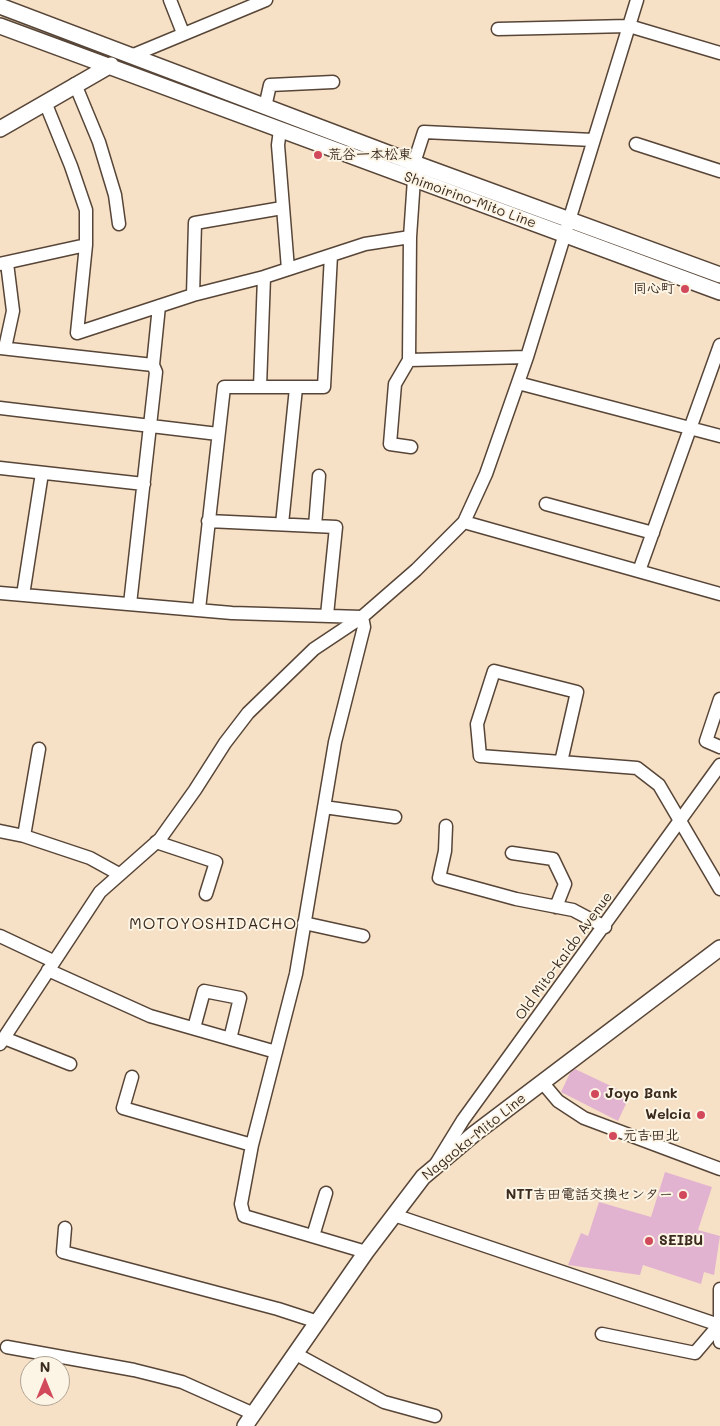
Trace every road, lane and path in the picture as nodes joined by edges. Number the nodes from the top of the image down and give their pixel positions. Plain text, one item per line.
1 (170, 0) edge
2 (266, 0) edge
3 (637, 0) edge
4 (0, 6) edge
5 (0, 26) edge
6 (629, 26) junction
7 (498, 29) dead end
8 (183, 33) junction
9 (720, 54) edge
10 (131, 56) junction
11 (107, 67) junction
12 (333, 82) dead end
13 (75, 84) junction
14 (45, 102) junction
15 (265, 108) junction
16 (0, 129) edge
17 (280, 130) junction
18 (594, 140) junction
19 (636, 144) dead end
20 (414, 163) junction
21 (720, 171) edge
22 (414, 179) junction
23 (282, 208) junction
24 (569, 220) junction
25 (119, 224) dead end
26 (564, 235) junction
27 (410, 237) junction
28 (86, 245) junction
29 (331, 255) junction
30 (3, 264) edge
31 (288, 269) junction
32 (720, 275) edge
33 (264, 277) junction
34 (720, 292) edge
35 (193, 295) junction
36 (159, 306) junction
37 (720, 345) edge
38 (3, 348) edge
39 (527, 357) junction
40 (409, 360) junction
41 (154, 365) junction
42 (518, 383) junction
43 (260, 387) junction
44 (296, 388) junction
45 (0, 408) edge
46 (150, 426) junction
47 (690, 428) junction
48 (218, 434) junction
49 (720, 436) edge
50 (411, 447) dead end
51 (0, 468) edge
52 (42, 473) junction
53 (319, 476) dead end
54 (144, 484) junction
55 (546, 504) dead end
56 (208, 521) junction
57 (464, 522) junction
58 (282, 524) junction
59 (315, 526) junction
60 (653, 533) junction
61 (639, 571) junction
62 (0, 593) edge
63 (23, 594) junction
64 (720, 594) edge
65 (130, 604) junction
66 (199, 609) junction
67 (327, 615) junction
68 (362, 617) junction
69 (720, 699) edge
70 (720, 747) edge
71 (39, 749) dead end
72 (562, 762) junction
73 (720, 765) edge
74 (324, 807) junction
75 (395, 817) dead end
76 (681, 820) junction
77 (446, 826) dead end
78 (0, 831) edge
79 (24, 836) junction
80 (156, 842) junction
81 (512, 854) dead end
82 (119, 874) junction
83 (720, 889) edge
84 (206, 894) dead end
85 (556, 907) junction
86 (304, 923) junction
87 (605, 927) junction
88 (0, 936) edge
89 (363, 936) dead end
90 (720, 948) edge
91 (50, 965) junction
92 (194, 1028) junction
93 (230, 1039) junction
94 (2, 1041) edge
95 (276, 1052) junction
96 (70, 1064) dead end
97 (132, 1077) dead end
98 (542, 1082) junction
99 (252, 1145) junction
100 (434, 1167) junction
101 (720, 1169) edge
102 (326, 1193) dead end
103 (394, 1215) junction
104 (65, 1228) dead end
105 (313, 1236) junction
106 (366, 1252) junction
107 (720, 1289) edge
108 (318, 1322) junction
109 (719, 1325) junction
110 (602, 1334) dead end
111 (720, 1342) edge
112 (7, 1347) dead end
113 (296, 1354) junction
114 (435, 1416) dead end
115 (250, 1420) edge

1 - 8 street
2 - 8 street
3 - 6 street
4 - 10 main road, Shimoirino-Mito Line
5 - 11 main road, Shimoirino-Mito Line
6 - 7 street
6 - 9 street
6 - 18 street
8 - 10 street
10 - 11 main road
10 - 15 main road, Shimoirino-Mito Line
11 - 13 main road
11 - 17 main road, Shimoirino-Mito Line
12 - 15 street
13 - 14 main road
13 - 25 street
14 - 16 main road
14 - 28 street
15 - 20 main road, Shimoirino-Mito Line
17 - 22 main road, Shimoirino-Mito Line
17 - 23 street
18 - 20 street
18 - 24 street
19 - 21 street
20 - 24 main road, Shimoirino-Mito Line
22 - 26 main road, Shimoirino-Mito Line
22 - 27 street
23 - 31 street
23 - 35 street
24 - 26 street
24 - 32 main road, Shimoirino-Mito Line
26 - 34 main road, Shimoirino-Mito Line
26 - 39 street
27 - 29 street
27 - 40 street
28 - 30 street
28 - 36 street
29 - 31 street
29 - 44 street
30 - 38 street
31 - 33 street
33 - 35 street
33 - 43 street
35 - 36 street
36 - 41 street
37 - 47 street
38 - 41 street
39 - 40 street
39 - 42 street
40 - 50 street
41 - 46 street
42 - 47 street
42 - 57 street
43 - 44 street
43 - 48 street
44 - 58 street
45 - 46 street
46 - 48 street
46 - 54 street
47 - 49 street
47 - 60 street
48 - 56 street
51 - 52 street
52 - 54 street
52 - 63 street
53 - 59 street
54 - 65 street
55 - 60 street
56 - 58 street
56 - 66 street
57 - 61 street
57 - 68 street
58 - 59 street
59 - 67 street
60 - 61 street
61 - 64 street
62 - 63 street
63 - 65 street
65 - 66 street
66 - 67 street
67 - 68 street
68 - 74 street
68 - 80 street
69 - 70 street
71 - 79 street
72 - 72 street
72 - 76 street
73 - 76 street, Old Mito-kaido Avenue
74 - 75 street
74 - 86 street
76 - 83 street
76 - 87 street, Old Mito-kaido Avenue
77 - 85 street
78 - 79 street
79 - 82 street
80 - 82 street
80 - 84 street
81 - 85 street
82 - 91 street
85 - 87 street
86 - 89 street
86 - 95 street
87 - 100 street, Old Mito-kaido Avenue
88 - 91 street
90 - 98 main road, Nagaoka-Mito Line
91 - 92 street
91 - 94 street
92 - 93 street
92 - 93 street
93 - 95 street
94 - 96 street
95 - 99 street
97 - 99 street
98 - 100 main road, Nagaoka-Mito Line
98 - 101 street
99 - 105 street
100 - 103 main road, Nagaoka-Mito Line
102 - 105 street
103 - 106 main road, Nagaoka-Mito Line
103 - 109 street
104 - 108 street
105 - 106 street
106 - 108 main road, Nagaoka-Mito Line
107 - 109 street
108 - 113 main road, Nagaoka-Mito Line
109 - 110 street
109 - 111 street
112 - 115 street
113 - 114 street
113 - 115 main road, Nagaoka-Mito Line

